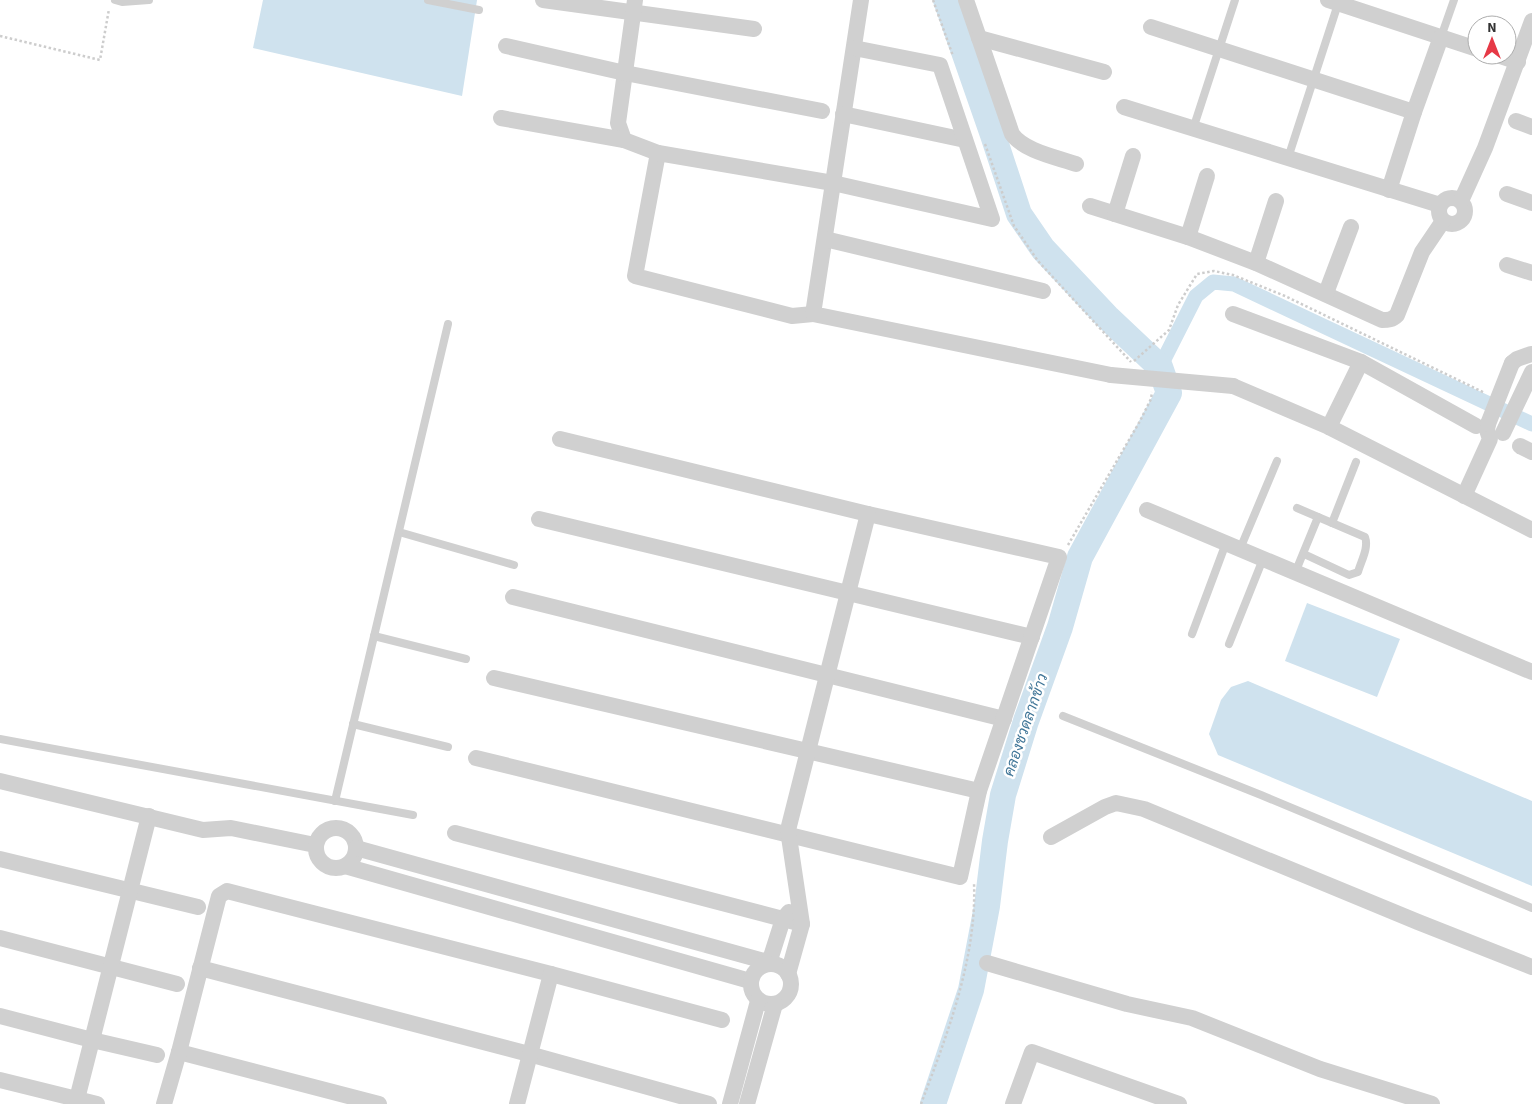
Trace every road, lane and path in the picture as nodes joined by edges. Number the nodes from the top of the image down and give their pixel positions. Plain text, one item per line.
1 (114, 0) edge
2 (149, 0) edge
3 (428, 0) edge
4 (543, 0) edge
5 (861, 0) edge
6 (933, 0) edge
7 (966, 0) edge
8 (1235, 0) edge
9 (1454, 0) edge
10 (1333, 2) edge
11 (634, 7) edge
12 (110, 9) dead end
13 (479, 10) dead end
14 (1532, 21) edge
15 (1151, 27) dead end
16 (754, 30) dead end
17 (0, 36) edge
18 (1441, 37) junction
19 (979, 38) junction
20 (506, 46) dead end
21 (1467, 46) edge
22 (854, 48) junction
23 (1218, 49) junction
24 (954, 57) dead end
25 (1518, 62) joint
26 (1104, 72) dead end
27 (625, 73) junction
28 (1314, 80) junction
29 (1124, 107) dead end
30 (822, 111) dead end
31 (1414, 112) junction
32 (843, 114) junction
33 (502, 118) dead end
34 (1516, 121) dead end
35 (1532, 127) edge
36 (1193, 128) junction
37 (624, 140) junction
38 (965, 140) junction
39 (984, 142) dead end
40 (658, 153) junction
41 (1134, 156) dead end
42 (1288, 158) junction
43 (1076, 164) dead end
44 (1208, 176) dead end
45 (833, 183) junction
46 (1389, 190) junction
47 (1507, 194) dead end
48 (1276, 201) dead end
49 (1461, 201) junction
50 (1532, 203) edge
51 (1440, 205) junction
52 (1090, 206) dead end
53 (1115, 214) junction
54 (1443, 222) junction
55 (1351, 227) dead end
56 (1188, 237) junction
57 (825, 239) junction
58 (1256, 263) junction
59 (1507, 265) dead end
60 (1532, 272) edge
61 (1043, 290) dead end
62 (1326, 294) junction
63 (813, 314) junction
64 (1234, 314) dead end
65 (448, 324) dead end
66 (1532, 356) edge
67 (1361, 362) junction
68 (1532, 372) edge
69 (1153, 388) dead end
70 (1486, 393) dead end
71 (1329, 427) junction
72 (1489, 430) junction
73 (560, 439) dead end
74 (1277, 461) dead end
75 (1356, 462) dead end
76 (1464, 496) junction
77 (1297, 508) dead end
78 (1147, 510) dead end
79 (868, 514) junction
80 (1318, 517) junction
81 (539, 519) dead end
82 (1332, 523) junction
83 (1532, 530) edge
84 (399, 532) junction
85 (1233, 546) junction
86 (1067, 548) dead end
87 (1304, 554) junction
88 (1263, 559) junction
89 (514, 565) dead end
90 (1295, 573) junction
91 (848, 593) junction
92 (513, 596) dead end
93 (1192, 634) dead end
94 (374, 636) junction
95 (1032, 637) junction
96 (1229, 644) dead end
97 (466, 659) dead end
98 (1532, 672) edge
99 (827, 675) junction
100 (494, 678) dead end
101 (1063, 716) dead end
102 (1004, 718) junction
103 (353, 724) junction
104 (0, 739) edge
105 (448, 746) dead end
106 (807, 751) junction
107 (476, 758) dead end
108 (0, 781) edge
109 (979, 792) junction
110 (335, 801) junction
111 (414, 815) dead end
112 (149, 816) junction
113 (455, 833) dead end
114 (788, 834) junction
115 (1051, 837) dead end
116 (315, 845) junction
117 (356, 848) junction
118 (0, 859) edge
119 (345, 866) junction
120 (974, 878) dead end
121 (129, 889) junction
122 (799, 899) junction
123 (198, 907) dead end
124 (572, 908) junction
125 (1532, 908) edge
126 (783, 919) junction
127 (802, 924) junction
128 (565, 928) junction
129 (0, 938) edge
130 (987, 962) dead end
131 (110, 966) junction
132 (1532, 966) edge
133 (778, 967) junction
134 (200, 968) junction
135 (551, 974) junction
136 (750, 981) junction
137 (177, 984) dead end
138 (758, 1001) junction
139 (775, 1004) junction
140 (0, 1016) edge
141 (722, 1020) dead end
142 (92, 1040) junction
143 (179, 1052) junction
144 (529, 1054) junction
145 (157, 1055) dead end
146 (0, 1080) edge
147 (77, 1099) junction
148 (96, 1104) edge
149 (164, 1104) edge
150 (379, 1104) edge
151 (517, 1104) edge
152 (709, 1104) edge
153 (730, 1104) edge
154 (746, 1104) edge
155 (921, 1104) edge
156 (1013, 1104) edge
157 (1179, 1104) edge
158 (1432, 1104) edge

1 - 2 lane
3 - 13 lane
4 - 11 street
5 - 22 street
6 - 24 path
7 - 19 street
8 - 23 lane
9 - 18 lane
10 - 18 street
10 - 28 lane
11 - 16 street
11 - 27 street
12 - 17 path
14 - 25 street
15 - 23 street
18 - 21 street
18 - 31 street
19 - 26 street
19 - 43 street
20 - 27 street
22 - 32 street
22 - 38 street
23 - 28 street
23 - 36 lane
25 - 49 street
27 - 30 street
27 - 37 street
28 - 31 street
28 - 42 lane
29 - 36 street
31 - 46 street
32 - 38 street
32 - 45 street
33 - 37 street
34 - 35 street
36 - 42 street
37 - 40 street
38 - 45 street
39 - 70 path
40 - 45 street
40 - 63 street
41 - 53 street
42 - 46 street
44 - 56 street
45 - 57 street
46 - 51 street
47 - 50 street
48 - 58 street
49 - 51 street
49 - 54 street
51 - 54 street
52 - 53 street
53 - 56 street
54 - 62 street
55 - 62 street
56 - 58 street
57 - 61 street
57 - 63 street
58 - 62 street
59 - 60 street
63 - 71 street, bridge
64 - 67 street
65 - 84 lane
66 - 72 street, bridge
67 - 71 street
67 - 72 street
68 - 72 street, bridge
69 - 86 path
71 - 76 street
72 - 76 street
73 - 79 street
74 - 85 lane
75 - 82 lane
76 - 83 street
77 - 80 lane
78 - 85 street
79 - 91 street
79 - 95 street
80 - 82 lane
80 - 87 lane
81 - 91 street
82 - 87 lane
84 - 89 lane
84 - 94 lane
85 - 88 street
85 - 93 lane
87 - 90 lane
88 - 90 street
88 - 96 lane
90 - 98 street
91 - 95 street
91 - 99 street
92 - 99 street
94 - 97 lane
94 - 103 lane
95 - 102 street
99 - 102 street
99 - 106 street
100 - 106 street
101 - 125 lane
102 - 109 street
103 - 105 lane
103 - 110 lane
104 - 110 lane
106 - 109 street
106 - 114 street
107 - 114 street
108 - 112 street
109 - 114 street
110 - 111 lane
112 - 116 street
112 - 121 street
113 - 126 street
114 - 122 street
115 - 132 street
116 - 117 street
116 - 119 street
117 - 119 street
117 - 124 street
118 - 121 street
119 - 128 street
120 - 155 path
121 - 123 street
121 - 131 street
122 - 126 street
122 - 127 street
124 - 128 street
124 - 133 street
126 - 127 street
126 - 133 street
127 - 133 street
128 - 136 street
129 - 131 street
130 - 158 street
131 - 137 street
131 - 142 street
133 - 136 street
133 - 139 street
134 - 135 street
134 - 143 street
134 - 144 street
135 - 141 street
135 - 144 street
136 - 138 street
138 - 139 street
138 - 153 street
139 - 154 street
140 - 142 street
142 - 145 street
142 - 147 street
143 - 149 street
143 - 150 street
144 - 151 street
144 - 152 street
146 - 147 street
147 - 148 street
156 - 157 street

